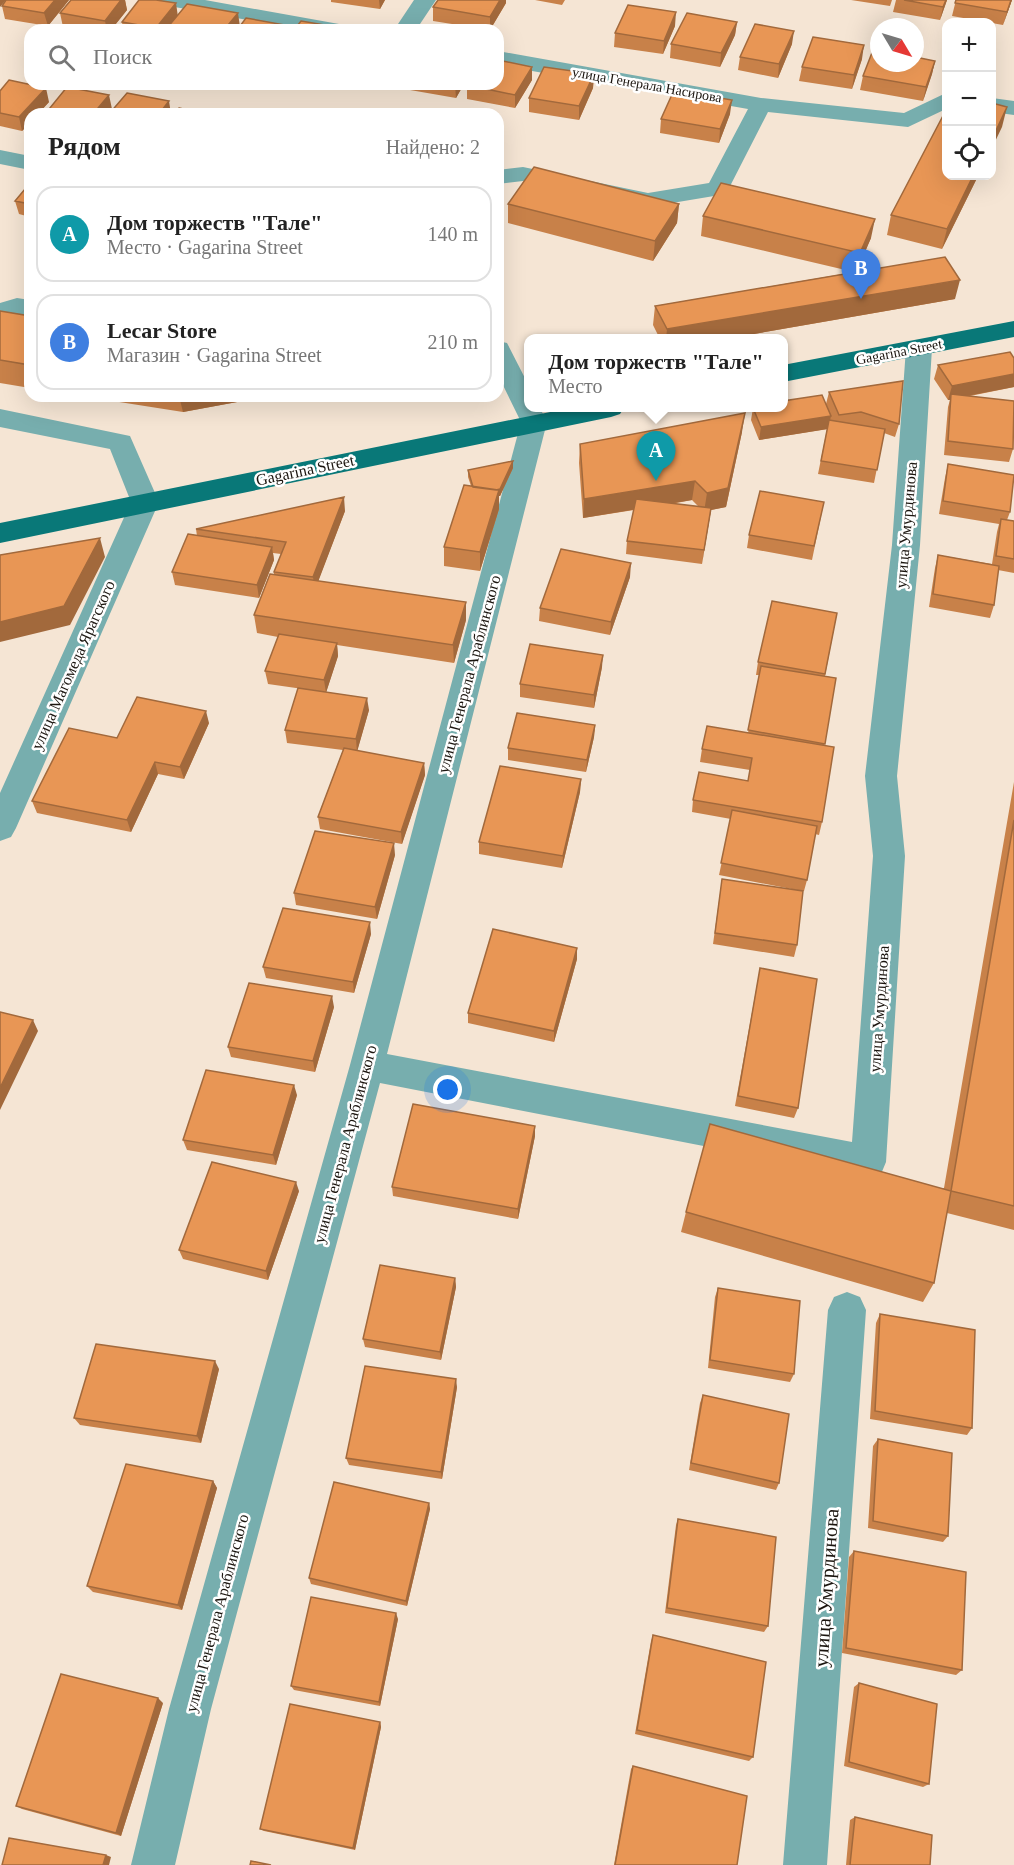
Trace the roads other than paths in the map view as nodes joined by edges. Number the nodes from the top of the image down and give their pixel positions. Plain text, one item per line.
1 (169, 0) edge
2 (425, 0) edge
3 (305, 24) edge
4 (409, 24) edge
5 (504, 59) edge
6 (942, 102) edge
7 (761, 105) junction
8 (996, 106) edge
9 (1014, 108) edge
10 (0, 157) edge
11 (24, 162) edge
12 (504, 176) edge
13 (24, 307) edge
14 (0, 311) edge
15 (1014, 329) edge
16 (919, 348) junction
17 (504, 361) edge
18 (788, 373) edge
19 (524, 402) edge
20 (529, 412) edge
21 (588, 412) edge
22 (0, 418) edge
23 (534, 422) junction
24 (146, 502) junction
25 (0, 533) edge
26 (0, 828) edge
27 (367, 1065) junction
28 (847, 1311) dead end
29 (153, 1865) edge
30 (805, 1865) edge

1 - 3 street
2 - 4 street
5 - 7 street, улица Генерала Насирова
6 - 7 street, улица Генерала Насирова
7 - 12 street
8 - 9 street
10 - 11 street
13 - 14 street
15 - 16 main road, Gagarina Street
16 - 18 main road, Gagarina Street
16 - 27 street, улица Умурдинова
17 - 19 street
20 - 23 street
21 - 23 main road, Gagarina Street
22 - 24 street
23 - 24 main road, Gagarina Street
23 - 27 street, улица Генерала Араблинского
24 - 25 main road, Gagarina Street
24 - 26 street, улица Магомеда Ярагского
27 - 29 street, улица Генерала Араблинского
28 - 30 street, улица Умурдинова

